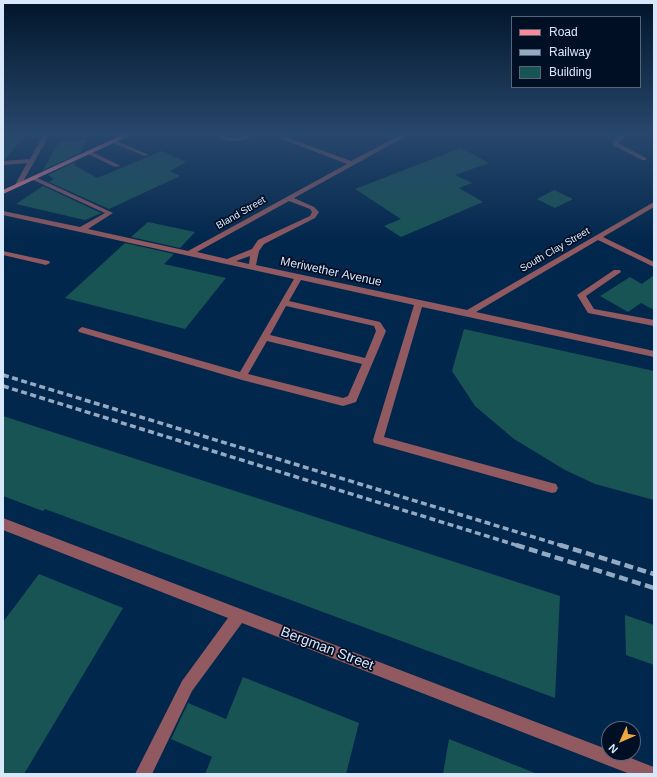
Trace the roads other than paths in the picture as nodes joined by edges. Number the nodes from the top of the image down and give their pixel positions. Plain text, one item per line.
1 (26, 170) edge
2 (51, 170) edge
3 (338, 170) edge
4 (33, 178) junction
5 (18, 185) junction
6 (3, 192) edge
7 (288, 198) junction
8 (654, 204) edge
9 (3, 213) edge
10 (81, 230) junction
11 (597, 237) junction
12 (255, 251) junction
13 (3, 253) edge
14 (190, 254) junction
15 (227, 262) junction
16 (46, 263) dead end
17 (653, 263) edge
18 (252, 267) junction
19 (617, 272) dead end
20 (299, 277) junction
21 (284, 303) junction
22 (419, 303) junction
23 (467, 314) junction
24 (654, 323) edge
25 (82, 330) dead end
26 (265, 337) junction
27 (654, 354) edge
28 (368, 362) junction
29 (242, 376) junction
30 (552, 488) dead end
31 (3, 524) edge
32 (239, 615) junction
33 (142, 774) edge
34 (651, 774) edge

1 - 5 street
2 - 4 main road
3 - 7 street, Bland Street
4 - 5 main road
4 - 10 street
5 - 6 main road
7 - 12 street
7 - 14 street, Bland Street
8 - 11 street, South Clay Street
9 - 10 street, Meriwether Avenue
10 - 14 street, Meriwether Avenue
11 - 17 street
11 - 23 street, South Clay Street
12 - 15 street
12 - 18 street
13 - 16 street
14 - 15 street, Meriwether Avenue
15 - 18 street, Meriwether Avenue
18 - 20 street, Meriwether Avenue
19 - 24 street
20 - 21 street
20 - 22 street, Meriwether Avenue
21 - 26 street
21 - 28 street
22 - 23 street, Meriwether Avenue
22 - 30 street
23 - 27 street, Meriwether Avenue
25 - 29 street
26 - 28 street
26 - 29 street
28 - 29 street
31 - 32 street, Bergman Street
32 - 33 street
32 - 34 street, Bergman Street

